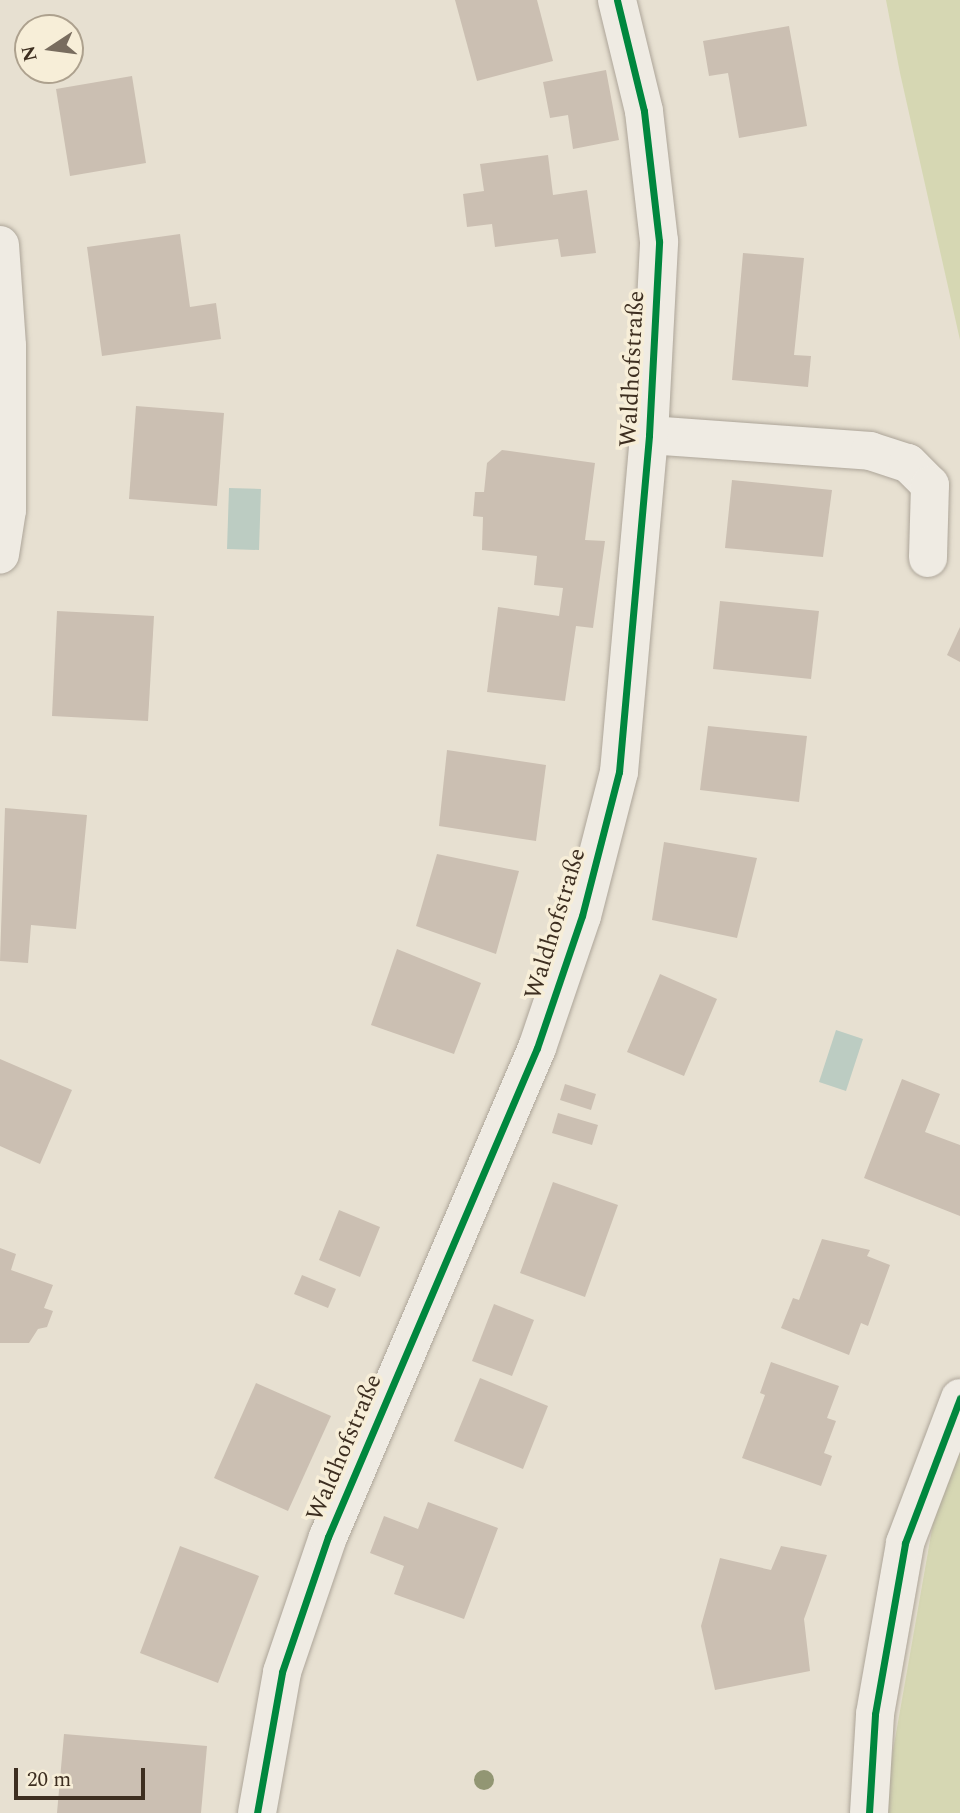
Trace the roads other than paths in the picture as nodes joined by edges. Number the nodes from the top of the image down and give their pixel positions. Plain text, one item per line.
1 (617, 0) edge
2 (0, 244) edge
3 (649, 435) junction
4 (0, 554) edge
5 (928, 558) dead end
6 (960, 1398) edge
7 (257, 1813) edge
8 (869, 1813) edge

1 - 3 street, Waldhofstraße
2 - 4 street
3 - 5 street
3 - 7 street, Waldhofstraße
6 - 8 street

